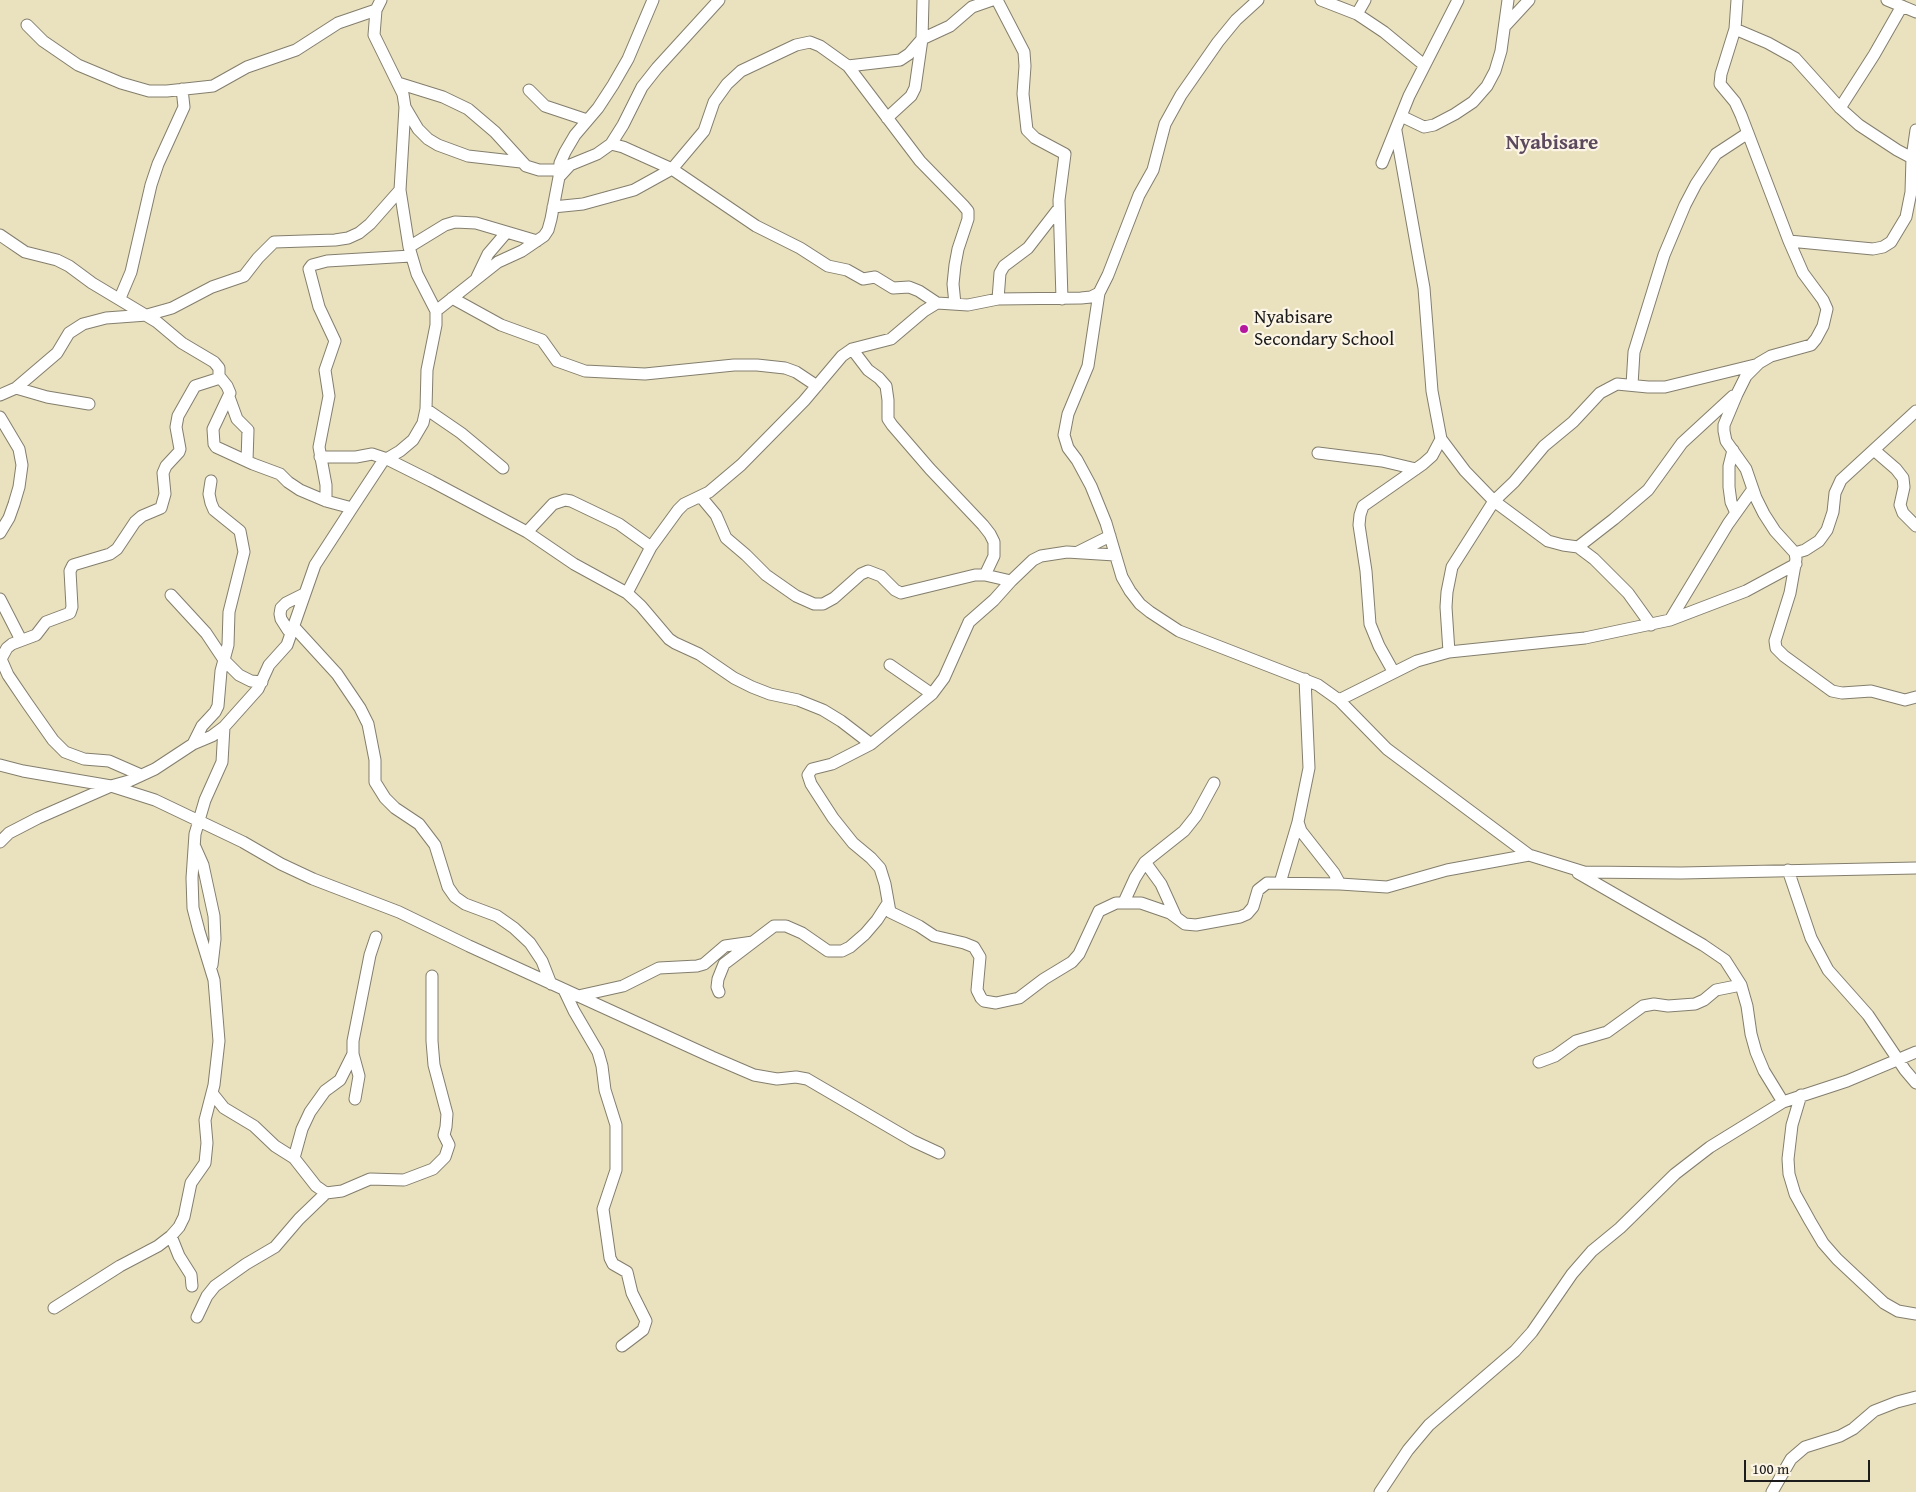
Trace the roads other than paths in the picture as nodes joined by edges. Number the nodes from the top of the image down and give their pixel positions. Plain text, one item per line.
1 (653, 0) edge
2 (924, 0) edge
3 (992, 0) edge
4 (998, 0) edge
5 (1258, 0) edge
6 (1321, 0) edge
7 (1365, 0) edge
8 (1458, 0) edge
9 (1508, 0) edge
10 (1529, 0) edge
11 (1737, 0) edge
12 (1887, 0) edge
13 (714, 1) edge
14 (379, 5) edge
15 (1902, 6) junction
16 (1916, 12) edge
17 (1357, 14) junction
18 (27, 24) dead end
19 (1505, 26) junction
20 (1735, 29) junction
21 (922, 39) junction
22 (1424, 65) junction
23 (848, 66) junction
24 (398, 83) junction
25 (182, 89) junction
26 (528, 90) dead end
27 (405, 107) junction
28 (1840, 108) junction
29 (1401, 116) junction
30 (887, 118) junction
31 (587, 120) junction
32 (1916, 130) edge
33 (1396, 131) junction
34 (1748, 133) junction
35 (611, 144) junction
36 (1912, 158) junction
37 (521, 162) junction
38 (1382, 163) dead end
39 (672, 169) junction
40 (559, 173) junction
41 (400, 190) junction
42 (553, 207) junction
43 (1059, 208) junction
44 (506, 233) junction
45 (0, 235) edge
46 (537, 241) junction
47 (1789, 241) junction
48 (410, 252) junction
49 (476, 278) junction
50 (1099, 293) junction
51 (120, 298) junction
52 (452, 298) junction
53 (998, 299) junction
54 (1062, 299) junction
55 (937, 304) junction
56 (955, 304) junction
57 (436, 312) junction
58 (147, 315) junction
59 (852, 349) junction
60 (1759, 363) junction
61 (220, 378) junction
62 (1632, 385) junction
63 (817, 386) junction
64 (16, 388) junction
65 (1736, 394) junction
66 (0, 395) edge
67 (229, 397) junction
68 (89, 404) dead end
69 (426, 409) junction
70 (1916, 411) edge
71 (0, 416) edge
72 (1441, 439) junction
73 (1733, 450) junction
74 (1874, 450) junction
75 (1318, 453) dead end
76 (320, 457) junction
77 (387, 459) junction
78 (247, 461) junction
79 (503, 468) dead end
80 (1416, 469) junction
81 (210, 481) dead end
82 (1753, 489) junction
83 (701, 497) junction
84 (326, 501) junction
85 (1494, 501) junction
86 (352, 508) junction
87 (1736, 513) junction
88 (1916, 526) edge
89 (527, 532) junction
90 (0, 533) edge
91 (1110, 536) junction
92 (651, 547) junction
93 (1578, 547) junction
94 (1078, 552) junction
95 (1115, 555) junction
96 (1795, 559) junction
97 (986, 575) junction
98 (1010, 581) junction
99 (628, 593) junction
100 (304, 594) junction
101 (171, 595) dead end
102 (0, 599) edge
103 (1670, 620) junction
104 (1651, 625) junction
105 (293, 630) junction
106 (21, 640) junction
107 (1449, 652) junction
108 (1, 659) edge
109 (224, 660) junction
110 (890, 665) dead end
111 (1393, 672) junction
112 (1305, 679) junction
113 (262, 682) junction
114 (932, 694) junction
115 (1916, 697) edge
116 (1339, 700) junction
117 (224, 727) junction
118 (193, 744) junction
119 (871, 744) junction
120 (0, 765) edge
121 (141, 775) junction
122 (1214, 783) dead end
123 (110, 786) junction
124 (198, 820) junction
125 (1298, 822) junction
126 (0, 842) edge
127 (194, 846) junction
128 (1529, 855) junction
129 (1145, 862) junction
130 (1916, 868) edge
131 (1572, 869) junction
132 (1788, 870) junction
133 (1280, 883) junction
134 (1340, 884) junction
135 (1124, 902) junction
136 (888, 903) junction
137 (1176, 917) junction
138 (376, 937) dead end
139 (752, 942) junction
140 (212, 968) junction
141 (432, 976) dead end
142 (551, 984) junction
143 (1741, 985) junction
144 (564, 990) junction
145 (719, 992) dead end
146 (578, 996) junction
147 (1916, 1052) edge
148 (353, 1054) junction
149 (1898, 1060) junction
150 (1539, 1062) dead end
151 (1916, 1083) edge
152 (212, 1093) junction
153 (1801, 1095) junction
154 (355, 1099) dead end
155 (1783, 1102) junction
156 (940, 1153) dead end
157 (294, 1158) junction
158 (326, 1193) junction
159 (171, 1236) junction
160 (192, 1286) dead end
161 (54, 1308) dead end
162 (1916, 1314) edge
163 (197, 1317) dead end
164 (622, 1346) dead end
165 (1916, 1397) edge
166 (1380, 1492) edge
167 (1772, 1492) edge

1 - 31 street
2 - 21 street
3 - 21 street
4 - 43 street
5 - 50 street
6 - 17 street
7 - 17 street
8 - 22 street
9 - 19 street
10 - 19 street
11 - 20 street
12 - 15 street
13 - 35 street
14 - 24 street
14 - 25 street
15 - 16 street
15 - 28 street
17 - 22 street
18 - 25 street
19 - 29 street
20 - 28 street
20 - 34 street
21 - 23 street
21 - 30 street
22 - 29 street
23 - 30 street
23 - 39 street
24 - 27 street
24 - 37 street
25 - 51 street
26 - 31 street
27 - 37 street
27 - 41 street
28 - 36 street
29 - 33 street
30 - 56 street
31 - 40 street
32 - 36 street
33 - 38 street
33 - 72 street
34 - 47 street
34 - 62 street
35 - 39 street
35 - 40 street
36 - 47 street
37 - 40 street
39 - 42 street
39 - 55 street
40 - 42 street
41 - 48 street
41 - 58 street
42 - 46 street
43 - 53 street
43 - 54 street
44 - 46 street
44 - 48 street
44 - 49 street
45 - 51 street
46 - 49 street
47 - 60 street
48 - 57 street
48 - 76 street
49 - 52 street
50 - 54 street
50 - 91 street
51 - 58 street
52 - 57 street
52 - 63 street
53 - 54 street
53 - 56 street
55 - 56 street
55 - 59 street
57 - 69 street
58 - 61 street
58 - 64 street
59 - 63 street
59 - 97 street
60 - 62 street
60 - 65 street
61 - 67 street
61 - 106 street
62 - 85 street
63 - 83 street
64 - 66 street
64 - 68 street
65 - 73 street
65 - 93 street
67 - 78 street
67 - 78 street
69 - 77 street
69 - 79 street
70 - 74 street
71 - 90 street
72 - 80 street
72 - 85 street
73 - 82 street
73 - 87 street
74 - 88 street
74 - 96 street
75 - 80 street
76 - 77 street
76 - 84 street
77 - 86 street
77 - 89 street
78 - 84 street
80 - 111 street
81 - 109 street
82 - 87 street
82 - 96 street
83 - 92 street
83 - 97 street
84 - 86 street
85 - 93 street
85 - 107 street
86 - 100 street
87 - 103 street
89 - 92 street
89 - 99 street
91 - 94 street
91 - 95 street
92 - 99 street
93 - 104 street
94 - 95 street
94 - 98 street
95 - 112 street
96 - 103 street
96 - 115 street
97 - 98 street
98 - 114 street
99 - 119 street
100 - 105 street
100 - 105 street
101 - 109 street
102 - 106 street
103 - 104 street
104 - 107 street
105 - 113 street
105 - 142 street
106 - 108 street
107 - 111 street
108 - 121 street
109 - 113 street
109 - 118 street
110 - 114 street
111 - 116 street
112 - 116 street
112 - 125 street
113 - 117 street
114 - 119 street
116 - 128 street
117 - 118 street
117 - 124 street
118 - 121 street
119 - 136 street
120 - 123 street
121 - 123 street
122 - 129 street
123 - 124 street
123 - 126 street
124 - 127 street
124 - 142 street
125 - 133 street
125 - 134 street
127 - 140 street
127 - 140 street
128 - 131 street
128 - 134 street
129 - 135 street
129 - 137 street
130 - 132 street
131 - 132 street
131 - 143 street
132 - 149 street
133 - 134 street
133 - 137 street
135 - 136 street
135 - 137 street
136 - 139 street
138 - 148 street
139 - 145 street
139 - 146 street
140 - 152 street
141 - 158 street
142 - 144 street
143 - 150 street
143 - 155 street
144 - 146 street
144 - 164 street
146 - 156 street
147 - 149 street
148 - 154 street
148 - 157 street
149 - 151 street
149 - 153 street
152 - 157 street
152 - 159 street
153 - 155 street
153 - 162 street
155 - 166 street
157 - 158 street
158 - 163 street
159 - 160 street
159 - 161 street
165 - 167 street

